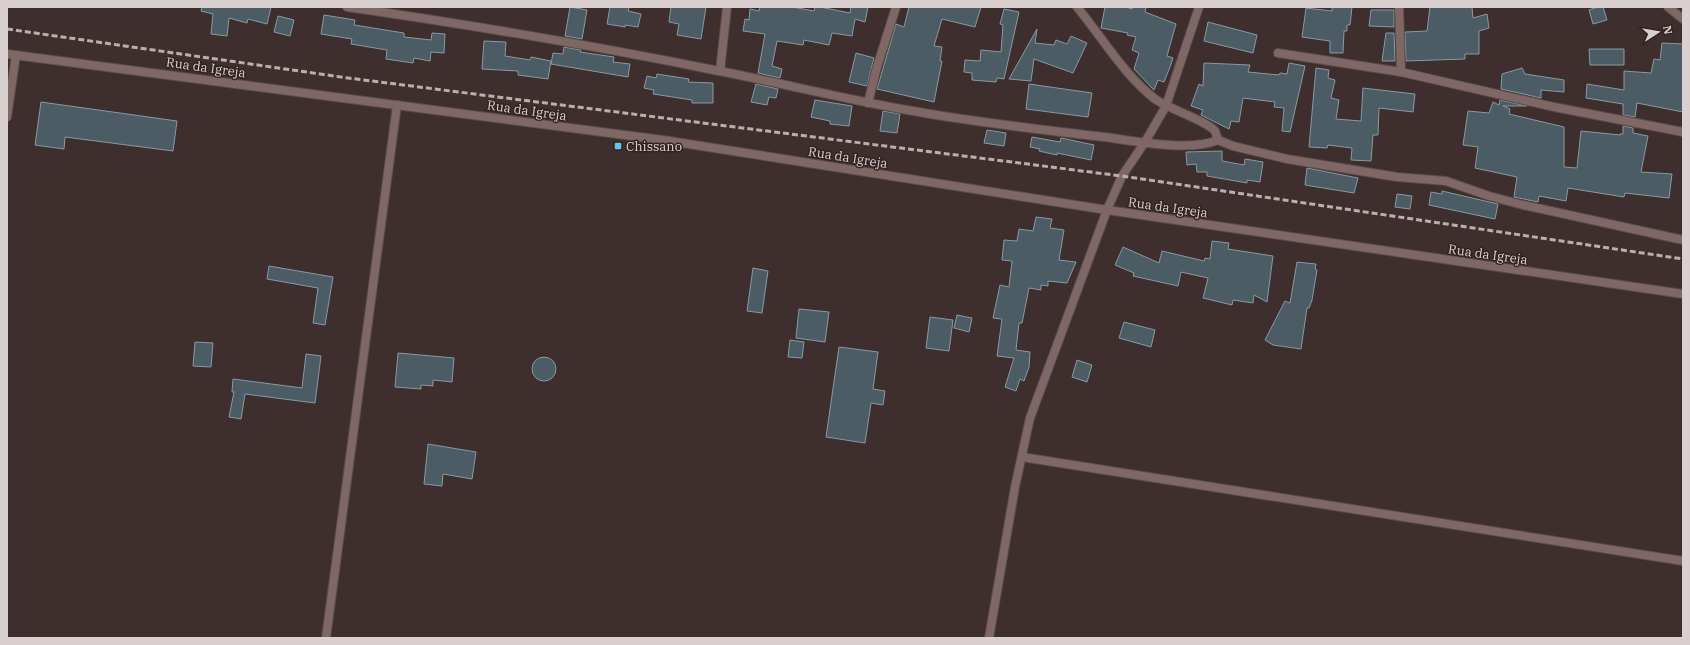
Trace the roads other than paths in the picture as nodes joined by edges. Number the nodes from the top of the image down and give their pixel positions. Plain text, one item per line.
1 (347, 7) edge
2 (727, 7) edge
3 (896, 7) edge
4 (1077, 7) edge
5 (1199, 7) edge
6 (1399, 7) edge
7 (1668, 7) edge
8 (1683, 19) edge
9 (1278, 53) dead end
10 (7, 54) edge
11 (16, 56) junction
12 (720, 71) junction
13 (1401, 72) junction
14 (868, 102) junction
15 (397, 105) junction
16 (1166, 106) junction
17 (7, 117) edge
18 (1683, 132) edge
19 (1218, 140) junction
20 (1145, 142) junction
21 (1107, 210) junction
22 (1683, 240) edge
23 (1683, 294) edge
24 (1022, 457) junction
25 (1683, 561) edge
26 (326, 638) edge
27 (989, 638) edge

1 - 12 street
2 - 12 street
3 - 14 street
4 - 16 street
5 - 16 street
6 - 13 street
7 - 8 street
9 - 13 street
10 - 11 street, Rua da Igreja
11 - 15 street, Rua da Igreja
11 - 17 street
12 - 14 street
13 - 18 street
14 - 20 street
15 - 21 street, Rua da Igreja
15 - 26 street
16 - 19 street
16 - 20 street
19 - 20 street
19 - 22 street
20 - 21 street
21 - 23 street, Rua da Igreja
21 - 24 street
24 - 25 street
24 - 27 street

